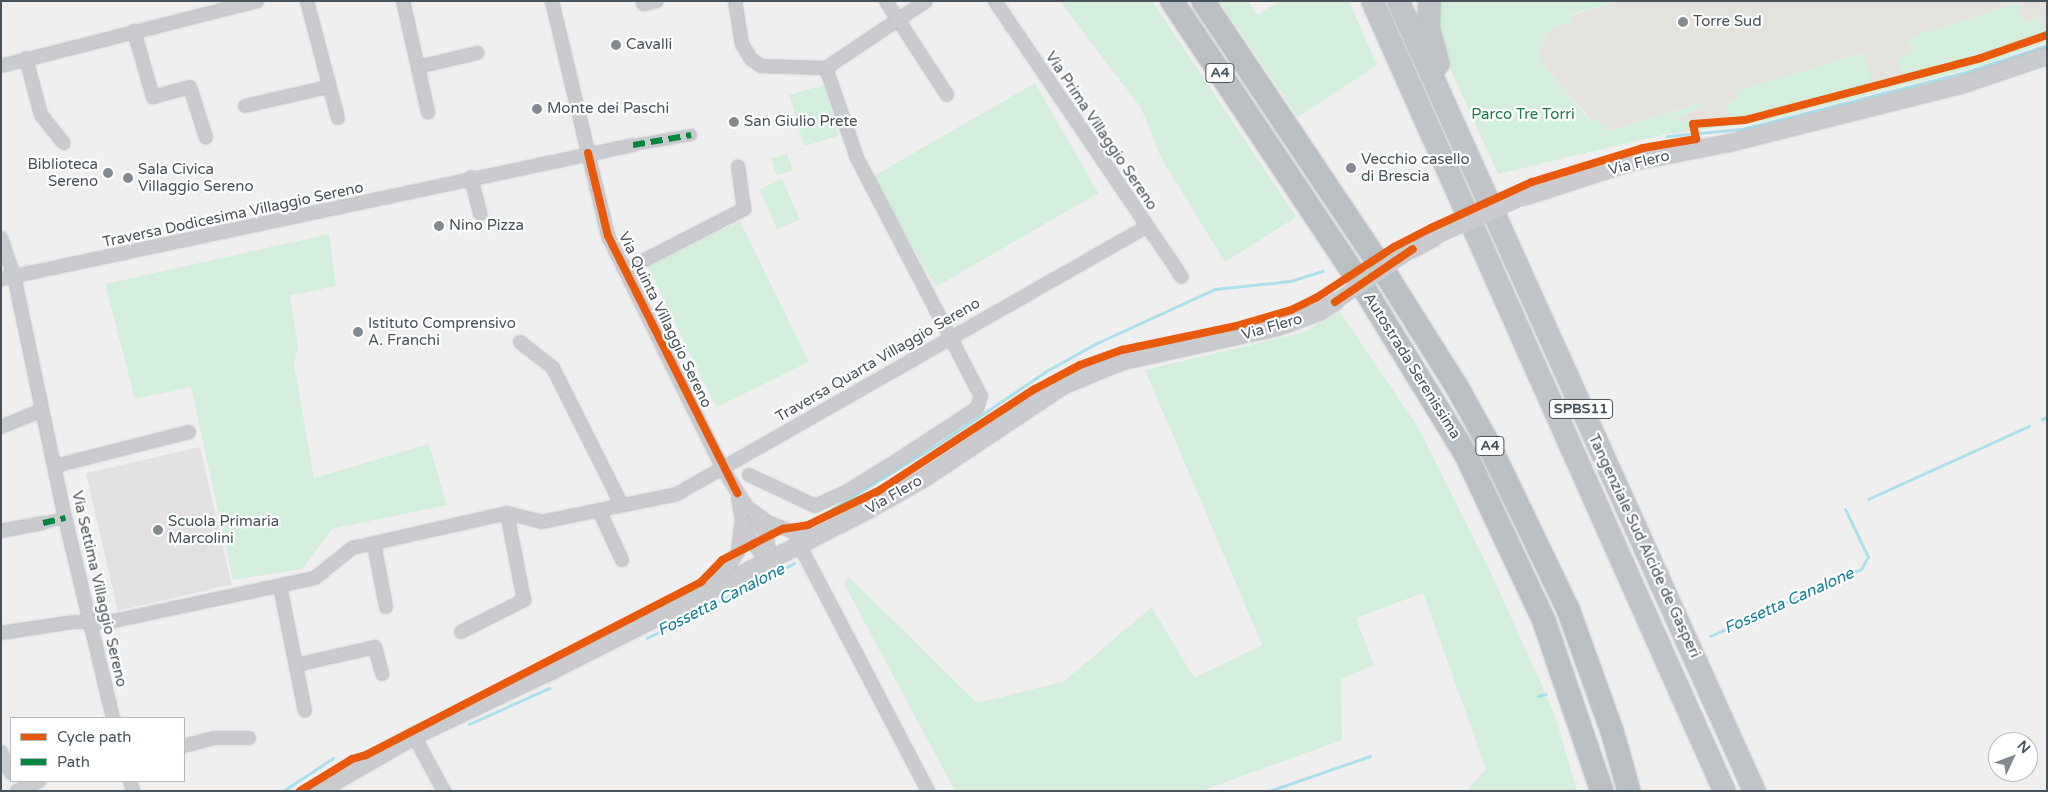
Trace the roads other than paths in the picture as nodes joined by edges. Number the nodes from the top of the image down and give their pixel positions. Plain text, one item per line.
1 (256, 1) edge
2 (307, 1) edge
3 (403, 1) edge
4 (552, 1) edge
5 (657, 1) edge
6 (735, 1) edge
7 (886, 1) edge
8 (926, 1) edge
9 (995, 1) edge
10 (1172, 1) edge
11 (1203, 1) edge
12 (1372, 1) edge
13 (1398, 1) edge
14 (1429, 1) edge
15 (643, 4) dead end
16 (898, 20) junction
17 (134, 31) junction
18 (477, 54) dead end
19 (2047, 56) edge
20 (26, 58) junction
21 (1, 66) edge
22 (418, 67) junction
23 (826, 68) junction
24 (328, 88) junction
25 (947, 95) dead end
26 (245, 106) dead end
27 (428, 112) dead end
28 (338, 118) dead end
29 (691, 135) dead end
30 (206, 138) dead end
31 (64, 143) dead end
32 (633, 145) joint
33 (588, 152) junction
34 (1469, 164) junction
35 (738, 166) dead end
36 (471, 177) junction
37 (480, 214) dead end
38 (1146, 227) junction
39 (1, 238) edge
40 (625, 270) junction
41 (1182, 276) dead end
42 (7, 278) edge
43 (951, 336) junction
44 (520, 342) dead end
45 (42, 410) junction
46 (1, 426) edge
47 (189, 432) dead end
48 (54, 466) junction
49 (722, 467) junction
50 (749, 475) dead end
51 (737, 493) junction
52 (621, 504) junction
53 (599, 510) junction
54 (506, 513) junction
55 (754, 513) junction
56 (65, 518) junction
57 (742, 520) junction
58 (44, 523) joint
59 (1, 531) edge
60 (820, 536) junction
61 (374, 544) junction
62 (800, 546) junction
63 (622, 560) dead end
64 (770, 562) junction
65 (280, 586) junction
66 (710, 591) junction
67 (386, 607) dead end
68 (90, 623) junction
69 (461, 632) dead end
70 (1, 633) edge
71 (296, 665) junction
72 (382, 674) dead end
73 (306, 711) dead end
74 (113, 717) edge
75 (414, 736) junction
76 (249, 738) dead end
77 (185, 746) edge
78 (1, 752) edge
79 (10, 772) edge
80 (38, 782) edge
81 (18, 791) edge
82 (318, 791) edge
83 (444, 791) edge
84 (928, 791) edge
85 (1602, 791) edge
86 (1629, 791) edge
87 (1724, 791) edge
88 (1754, 791) edge

1 - 17 street
2 - 24 street
3 - 22 street
4 - 33 street, Via Quinta Villaggio Sereno
5 - 15 street
6 - 23 street
7 - 16 street
8 - 16 street
9 - 38 street, Via Prima Villaggio Sereno
10 - 85 highway, Autostrada Serenissima / A4
11 - 86 highway, Autostrada Serenissima / A4
12 - 87 highway, Tangenziale Sud Alcide de Gasperi
13 - 34 highway, Tangenziale Sud Alcide de Gasperi
14 - 34 highway
16 - 23 street
16 - 25 street
17 - 20 street
17 - 30 street
18 - 22 street
19 - 60 street, Via Flero, bridge
20 - 21 street
20 - 31 street
22 - 27 street
23 - 43 street, Via Flero
24 - 26 street
24 - 28 street
29 - 32 street, Traversa Dodicesima Villaggio Sereno
32 - 33 street, Traversa Dodicesima Villaggio Sereno
33 - 36 street, Traversa Dodicesima Villaggio Sereno
33 - 40 street, Via Quinta Villaggio Sereno
34 - 88 highway, Tangenziale Sud Alcide de Gasperi / SPBS11
35 - 40 street
36 - 37 street
36 - 42 street, Traversa Dodicesima Villaggio Sereno
38 - 41 street, Via Prima Villaggio Sereno
38 - 43 street, Traversa Quarta Villaggio Sereno
39 - 42 street, Via Settima Villaggio Sereno
40 - 49 street, Via Quinta Villaggio Sereno
42 - 45 street, Via Settima Villaggio Sereno
43 - 49 street, Traversa Quarta Villaggio Sereno
43 - 50 street, Via Flero
44 - 52 street
45 - 46 street
45 - 48 street, Via Settima Villaggio Sereno
47 - 48 street
48 - 56 street, Via Settima Villaggio Sereno
49 - 51 street, Via Quinta Villaggio Sereno
49 - 52 street, Traversa Quarta Villaggio Sereno
51 - 55 street, Via Quinta Villaggio Sereno
51 - 57 street, Via Quinta Villaggio Sereno
52 - 53 street, Traversa Quarta Villaggio Sereno
53 - 54 street, Traversa Quarta Villaggio Sereno
53 - 63 street
54 - 61 street, Traversa Quarta Villaggio Sereno
54 - 69 street
55 - 60 street, Via Quinta Villaggio Sereno
55 - 64 street, Via Quinta Villaggio Sereno
56 - 58 street
56 - 68 street, Via Settima Villaggio Sereno
57 - 64 street, Via Quinta Villaggio Sereno
57 - 66 street, Via Quinta Villaggio Sereno
58 - 59 street
60 - 62 street, Via Flero
61 - 65 street, Traversa Quarta Villaggio Sereno
61 - 67 street
62 - 64 street, Via Flero
62 - 84 street
64 - 66 street, Via Flero
65 - 68 street, Traversa Quarta Villaggio Sereno
65 - 71 street
66 - 75 street, Via Flero
68 - 70 street, Traversa Quarta Villaggio Sereno
68 - 74 street, Via Settima Villaggio Sereno
71 - 72 street
71 - 73 street
75 - 82 street, Via Flero
75 - 83 street
76 - 77 street
78 - 79 street
80 - 81 street

